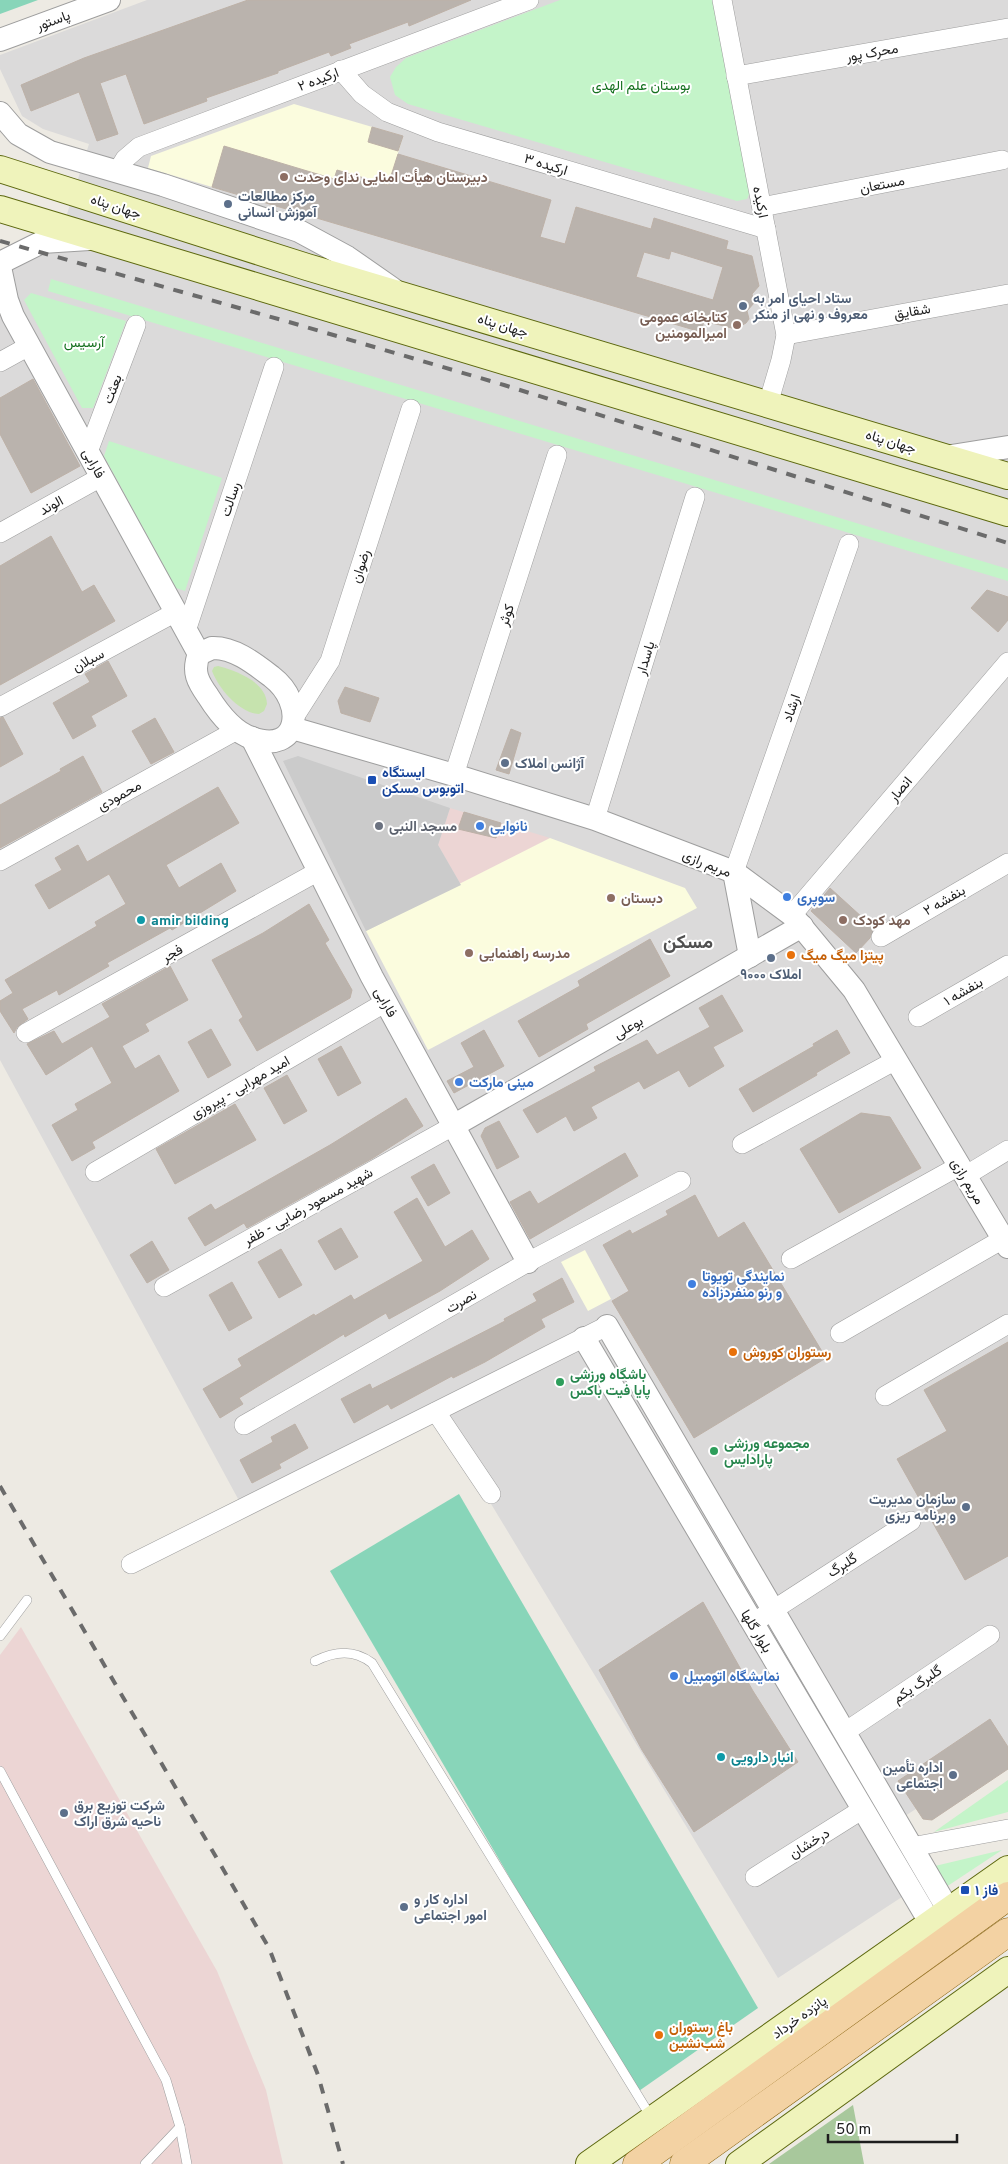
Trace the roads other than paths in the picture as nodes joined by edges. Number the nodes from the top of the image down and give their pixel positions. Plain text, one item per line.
1 (109, 0) edge
2 (529, 0) edge
3 (722, 0) edge
4 (1008, 28) edge
5 (2, 40) edge
6 (341, 70) junction
7 (736, 76) junction
8 (0, 113) edge
9 (1002, 160) dead end
10 (0, 168) edge
11 (117, 172) junction
12 (762, 207) junction
13 (0, 209) edge
14 (766, 229) junction
15 (98, 239) junction
16 (0, 263) edge
17 (0, 267) edge
18 (1008, 294) edge
19 (402, 295) junction
20 (136, 325) dead end
21 (786, 335) junction
22 (30, 346) junction
23 (0, 362) edge
24 (274, 367) dead end
25 (768, 404) junction
26 (411, 409) dead end
27 (1008, 447) edge
28 (88, 452) junction
29 (557, 454) dead end
30 (945, 457) junction
31 (1008, 476) edge
32 (101, 477) junction
33 (695, 497) dead end
34 (1008, 513) edge
35 (0, 533) edge
36 (849, 544) dead end
37 (181, 622) junction
38 (199, 654) junction
39 (1008, 662) edge
40 (0, 707) edge
41 (294, 722) junction
42 (244, 734) junction
43 (454, 775) junction
44 (595, 819) junction
45 (0, 861) edge
46 (1008, 863) edge
47 (318, 872) junction
48 (734, 872) junction
49 (797, 921) junction
50 (881, 937) dead end
51 (750, 956) junction
52 (1008, 964) edge
53 (386, 1002) junction
54 (918, 1017) dead end
55 (26, 1033) dead end
56 (896, 1060) junction
57 (453, 1126) junction
58 (742, 1144) dead end
59 (1008, 1150) edge
60 (962, 1171) junction
61 (94, 1172) dead end
62 (681, 1181) dead end
63 (1006, 1243) edge
64 (792, 1258) dead end
65 (528, 1262) junction
66 (164, 1287) dead end
67 (1008, 1324) edge
68 (607, 1326) joint
69 (840, 1334) dead end
70 (584, 1338) junction
71 (885, 1396) dead end
72 (436, 1412) junction
73 (244, 1425) dead end
74 (491, 1494) dead end
75 (911, 1521) dead end
76 (131, 1564) dead end
77 (27, 1600) dead end
78 (773, 1610) junction
79 (753, 1623) junction
80 (990, 1635) dead end
81 (0, 1636) edge
82 (315, 1661) dead end
83 (845, 1732) junction
84 (0, 1770) edge
85 (863, 1809) junction
86 (1008, 1829) edge
87 (911, 1846) junction
88 (1008, 1869) edge
89 (755, 1877) dead end
90 (1008, 1896) edge
91 (940, 1917) junction
92 (1008, 1932) edge
93 (1008, 1970) edge
94 (652, 2119) junction
95 (180, 2128) junction
96 (145, 2164) edge
97 (187, 2164) edge
98 (589, 2164) edge
99 (637, 2164) edge
100 (684, 2164) edge
101 (739, 2164) edge

1 - 5 street, پاستور
2 - 6 street, ارکیده ۲
3 - 7 street, ارکیده
4 - 7 street, محرک پور
6 - 11 street, ارکیده ۲
6 - 14 street, ارکیده ۳
7 - 12 street, ارکیده
8 - 11 street
9 - 12 street, مستعان
10 - 19 main road, جهان پناه
11 - 19 street
12 - 14 street, ارکیده
13 - 15 main road
14 - 21 street, ارکیده
15 - 16 street
15 - 34 main road
17 - 22 street, فارابی
18 - 21 street, شقایق
19 - 25 main road, جهان پناه
20 - 28 street, بعثت
21 - 25 street, ارکیده
22 - 23 street
22 - 28 street, فارابی
24 - 37 street, رسالت
25 - 30 main road, جهان پناه
26 - 41 street, رضوان
27 - 30 street
28 - 32 street, فارابی
29 - 43 street, کوثر
30 - 31 main road, جهان پناه
32 - 35 street, الوند
32 - 37 street, فارابی
33 - 44 street, پاسدار
36 - 48 street, ارشاد
37 - 38 street, فارابی
37 - 40 street, سبلان
38 - 41 street
38 - 42 street, فارابی
39 - 49 street, انصار
41 - 42 street
41 - 43 street, مریم رازی
42 - 45 street, محمودی
42 - 47 street, فارابی
43 - 44 street, مریم رازی
44 - 48 street, مریم رازی
46 - 50 street, بنفشه ۲
47 - 53 street, فارابی
47 - 55 street, فجر
48 - 49 street, مریم رازی
48 - 51 street
49 - 51 street, بوعلی
49 - 56 street, مریم رازی
51 - 57 street, بوعلی
52 - 54 street, بنفشه ۱
53 - 57 street, فارابی
53 - 61 street, امید مهرابی - پیروزی
56 - 58 street
56 - 60 street, مریم رازی
57 - 65 street, فارابی
57 - 66 street, شهید مسعود رضایی - ظفر
59 - 60 street
60 - 63 street, مریم رازی
60 - 64 street
62 - 65 street, نصرت
63 - 69 street
65 - 73 street, نصرت
67 - 71 street
68 - 70 street
68 - 78 street, بلوار گلها
70 - 72 street
70 - 79 street, بلوار گلها
72 - 74 street
72 - 76 street
75 - 78 street, گلبرگ
77 - 81 lane
78 - 79 street, گلبرگ
78 - 83 street, بلوار گلها
79 - 85 street, بلوار گلها
80 - 83 street, گلبرگ یکم
82 - 94 lane
83 - 87 street, بلوار گلها
84 - 95 lane
85 - 89 street, درخشان
85 - 91 street, بلوار گلها
86 - 87 street
87 - 91 street, بلوار گلها
88 - 91 main road, پانزده خرداد
90 - 99 main road, پانزده خرداد
91 - 94 main road, پانزده خرداد
92 - 100 main road
93 - 101 main road
94 - 98 main road, پانزده خرداد
95 - 96 lane
95 - 97 lane

